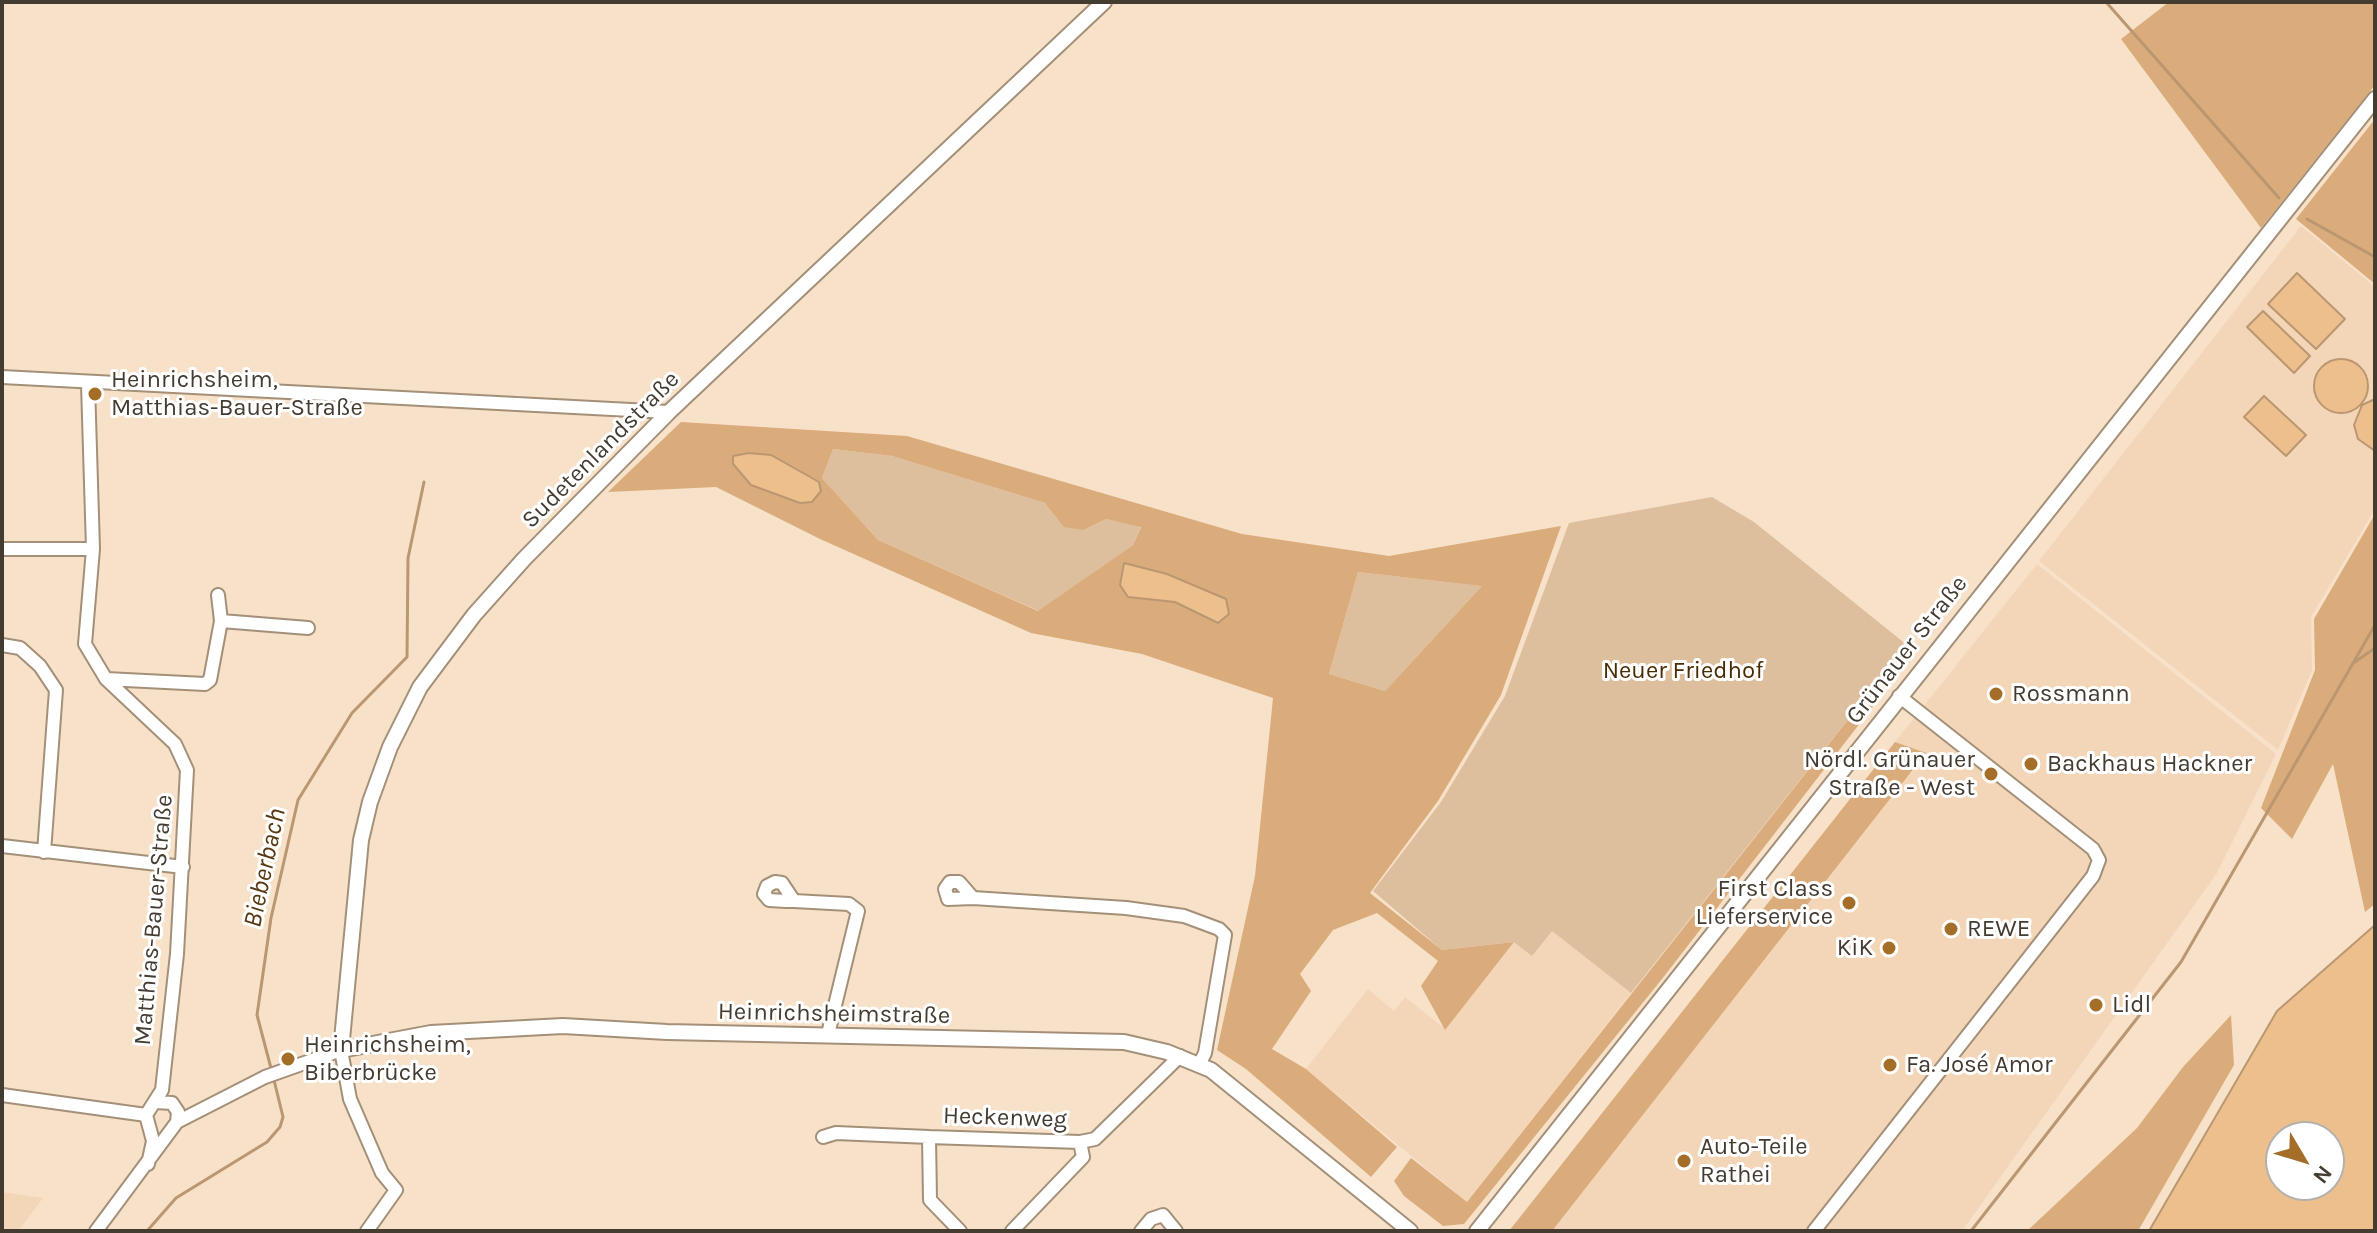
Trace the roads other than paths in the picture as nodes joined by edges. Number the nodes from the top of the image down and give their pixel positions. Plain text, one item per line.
1 (1104, 2) edge
2 (2375, 99) edge
3 (2, 377) edge
4 (88, 384) junction
5 (669, 412) junction
6 (2, 549) edge
7 (93, 549) junction
8 (218, 595) dead end
9 (221, 621) junction
10 (308, 628) dead end
11 (2, 645) edge
12 (106, 679) junction
13 (1899, 696) junction
14 (2, 846) edge
15 (44, 852) junction
16 (183, 867) junction
17 (973, 898) dead end
18 (794, 901) dead end
19 (828, 1034) junction
20 (341, 1050) junction
21 (1180, 1056) junction
22 (1200, 1063) junction
23 (164, 1067) junction
24 (2, 1095) edge
25 (155, 1102) junction
26 (209, 1104) junction
27 (174, 1105) junction
28 (146, 1115) junction
29 (174, 1126) junction
30 (152, 1128) junction
31 (823, 1137) dead end
32 (929, 1137) junction
33 (1080, 1142) junction
34 (148, 1164) junction
35 (96, 1231) edge
36 (367, 1231) edge
37 (960, 1231) edge
38 (1012, 1231) edge
39 (1141, 1231) edge
40 (1176, 1231) edge
41 (1410, 1231) edge
42 (1477, 1231) edge
43 (1814, 1231) edge

1 - 5 street, Sudetenlandstraße
2 - 13 street, Grünauer Straße
3 - 4 street
4 - 5 street
4 - 7 street, Matthias-Bauer-Straße
5 - 20 street, Sudetenlandstraße
6 - 7 street
7 - 12 street, Matthias-Bauer-Straße
8 - 9 street
9 - 10 street
9 - 12 street
11 - 15 street
12 - 16 street, Matthias-Bauer-Straße
13 - 42 street, Grünauer Straße
13 - 43 street
14 - 15 street
15 - 16 street
16 - 23 street, Matthias-Bauer-Straße
17 - 22 street
18 - 19 street
19 - 20 street, Heinrichsheimstraße
19 - 21 street, Heinrichsheimstraße
20 - 26 street, Heinrichsheimstraße
20 - 36 street
21 - 22 street, Heinrichsheimstraße
21 - 33 street, Heckenweg
22 - 41 street, Heinrichsheimstraße
23 - 25 street, Matthias-Bauer-Straße
23 - 27 street, Matthias-Bauer-Straße
24 - 28 street
25 - 27 street, Heinrichsheimstraße
25 - 28 street
26 - 27 street, Heinrichsheimstraße
26 - 29 street, Heinrichsheimstraße
27 - 29 street
28 - 30 street
29 - 30 street
29 - 34 street, Heinrichsheimstraße
30 - 34 street
31 - 32 street, Heckenweg
32 - 33 street, Heckenweg
32 - 37 street, Heckenweg
33 - 38 street, Heckenweg
34 - 35 street, Heinrichsheimstraße
39 - 40 street

